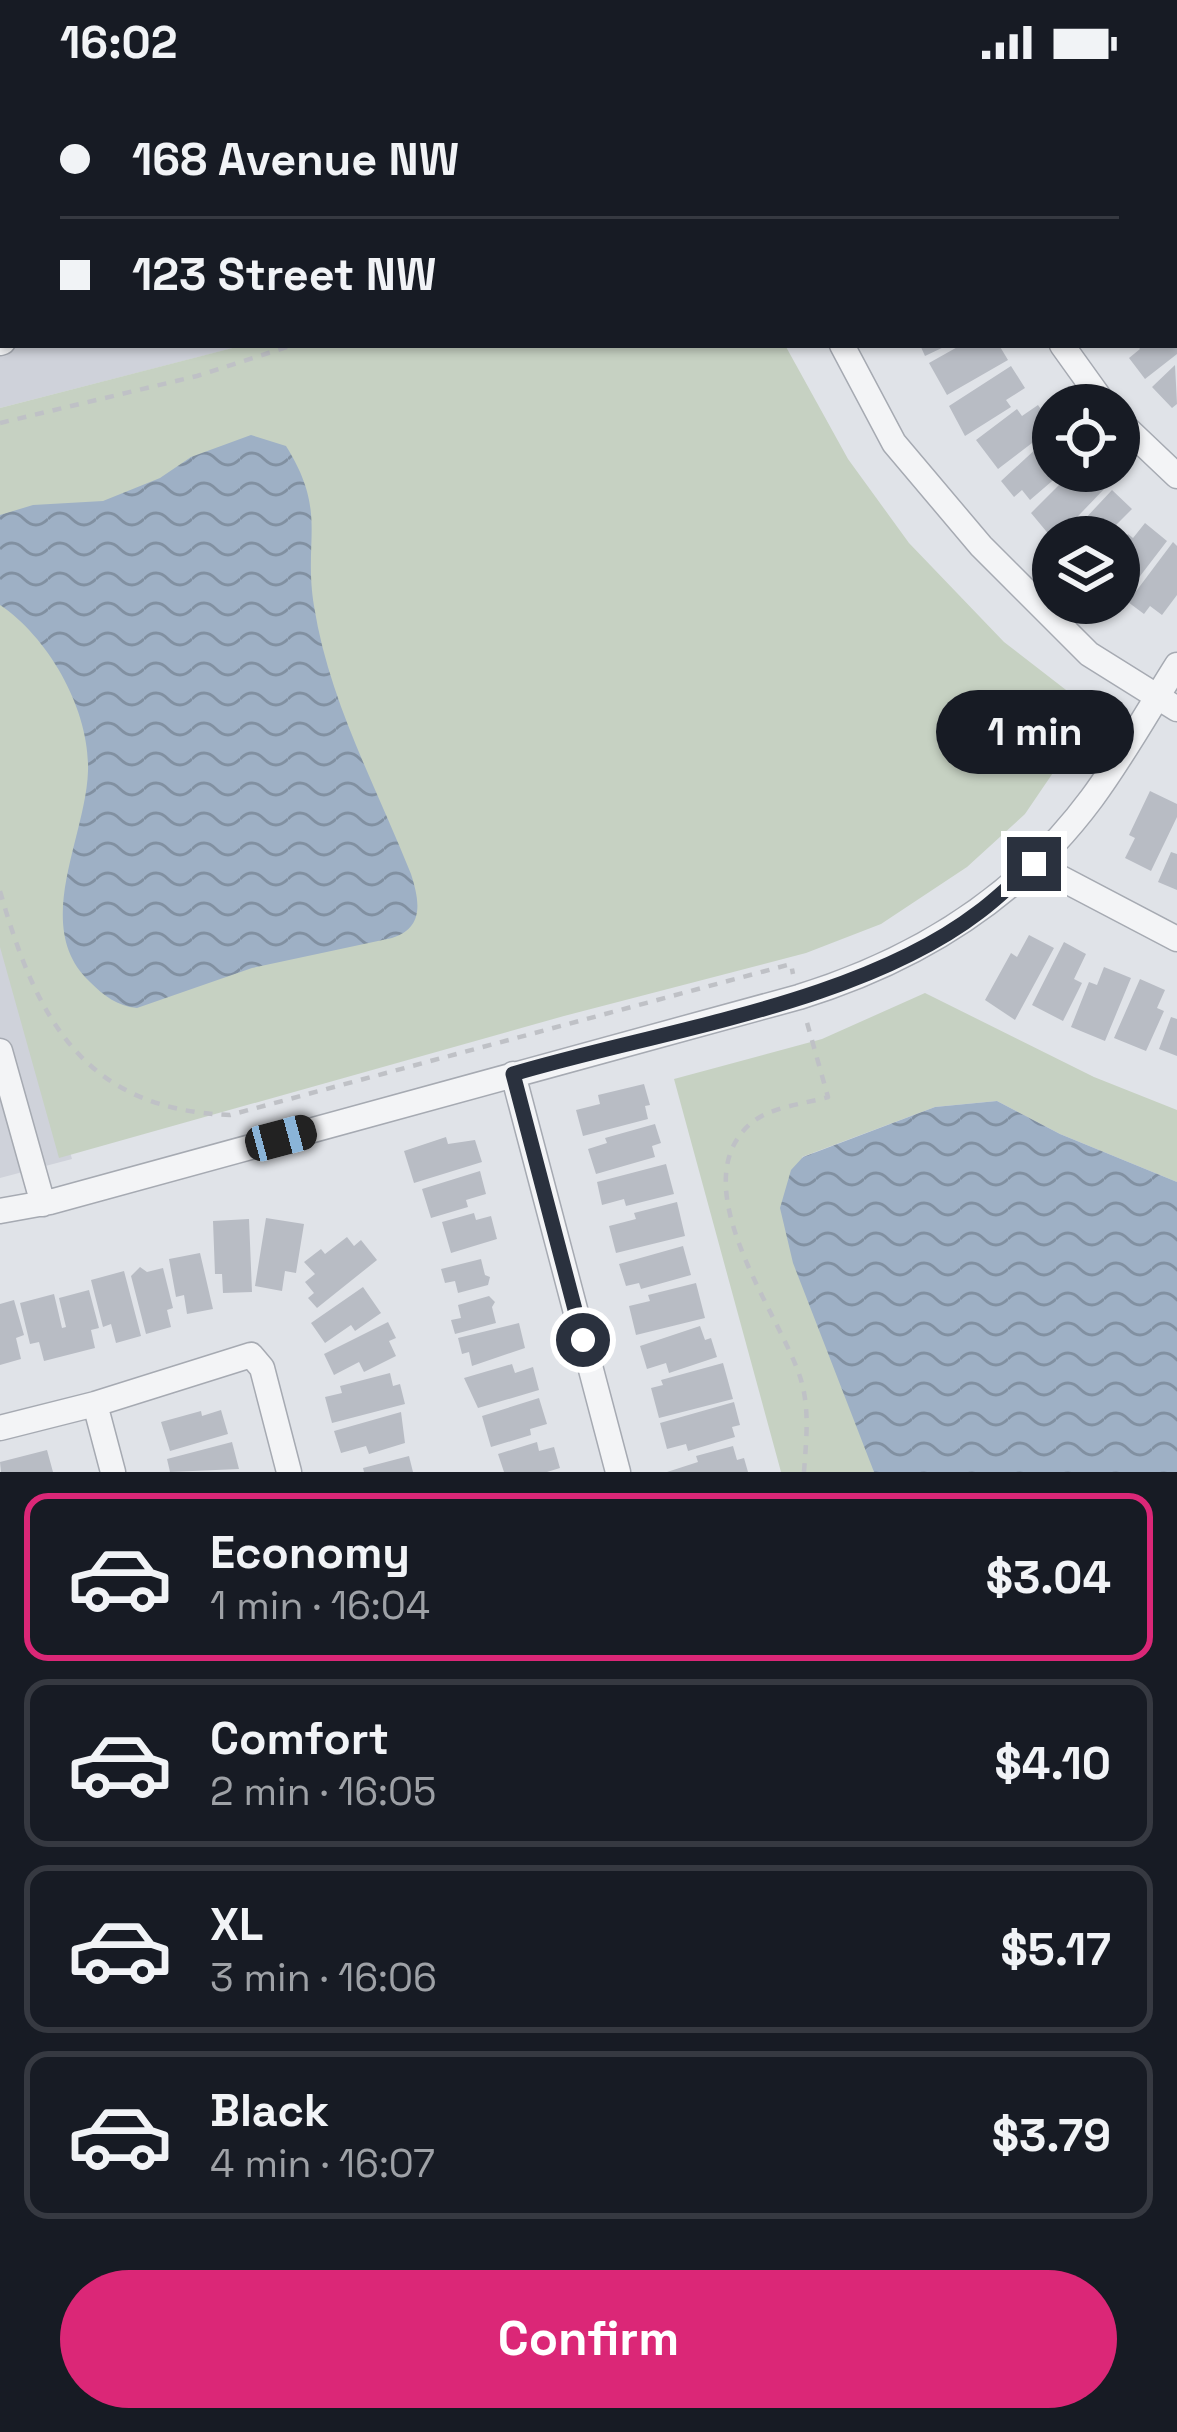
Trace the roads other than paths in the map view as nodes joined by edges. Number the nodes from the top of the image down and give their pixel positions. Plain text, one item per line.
1 (844, 348) edge
2 (1064, 348) edge
3 (1090, 384) edge
4 (1140, 441) edge
5 (1177, 476) edge
6 (1177, 665) edge
7 (1166, 704) edge
8 (1034, 864) junction
9 (1177, 940) edge
10 (0, 1051) edge
11 (513, 1074) junction
12 (46, 1203) junction
13 (0, 1211) edge
14 (0, 1224) edge
15 (95, 1404) junction
16 (0, 1427) edge
17 (113, 1472) edge
18 (290, 1472) edge
19 (618, 1472) edge

1 - 7 street
2 - 3 street
4 - 5 street
6 - 7 street
7 - 8 street
8 - 9 street
8 - 11 street
10 - 12 street
11 - 12 street
11 - 19 street
12 - 13 street
12 - 14 street
15 - 16 street
15 - 17 street
15 - 18 street

